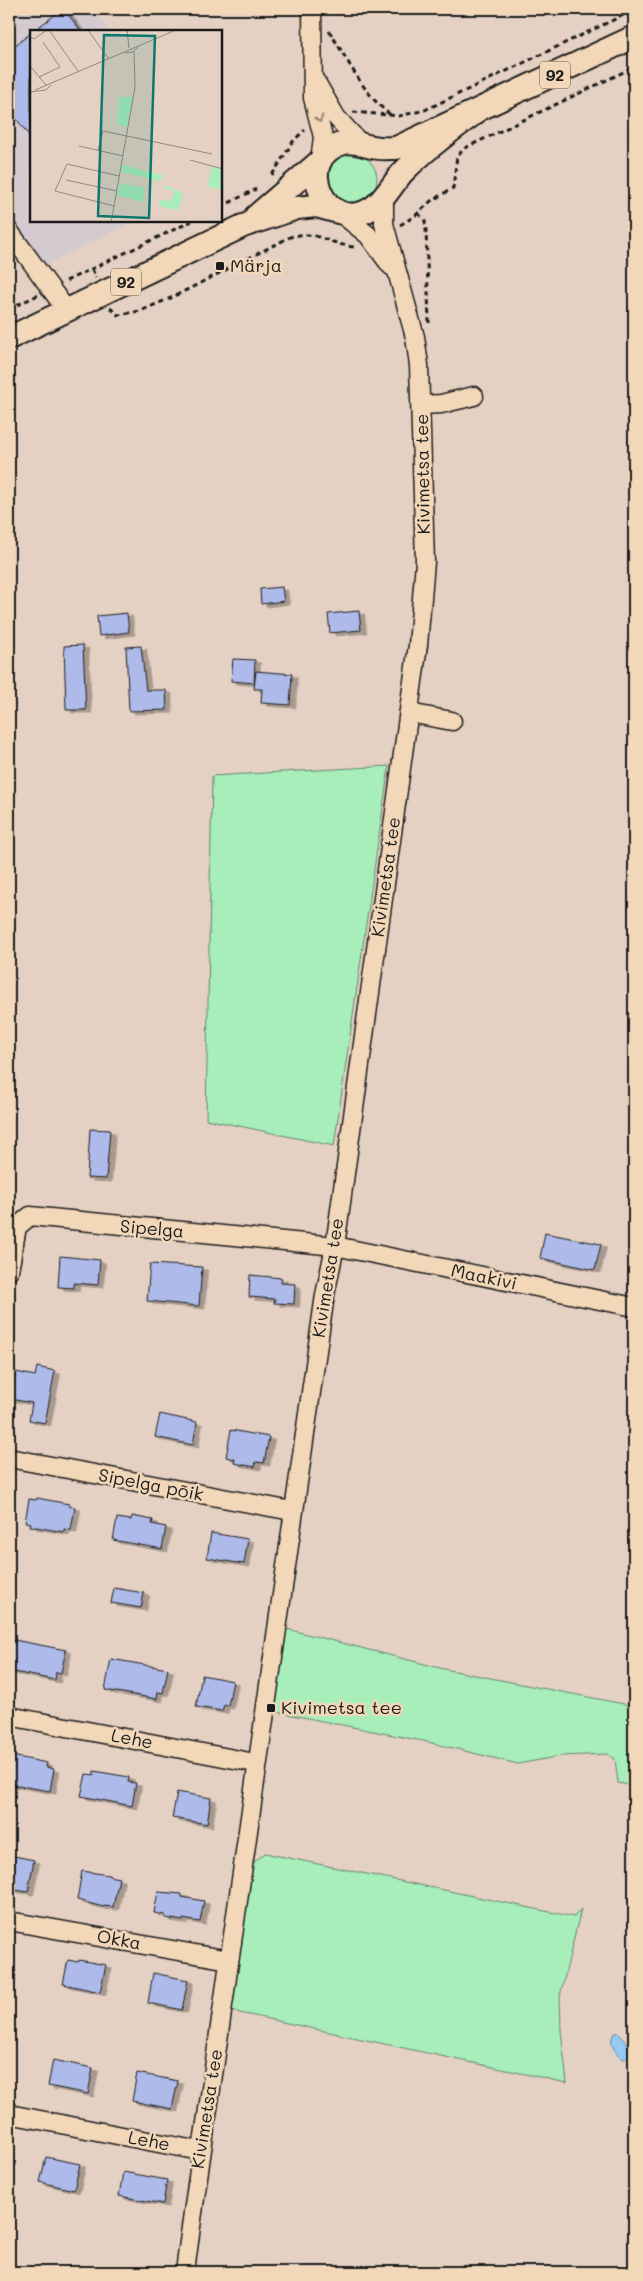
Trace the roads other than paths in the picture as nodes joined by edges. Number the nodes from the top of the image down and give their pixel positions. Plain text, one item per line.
1 (312, 9) edge
2 (634, 37) edge
3 (475, 113) junction
4 (328, 120) junction
5 (365, 145) junction
6 (320, 161) junction
7 (384, 194) junction
8 (339, 212) junction
9 (243, 226) junction
10 (9, 232) edge
11 (401, 282) junction
12 (67, 311) junction
13 (9, 338) edge
14 (474, 396) dead end
15 (421, 405) junction
16 (409, 713) junction
17 (452, 721) dead end
18 (335, 1246) junction
19 (9, 1271) edge
20 (634, 1307) edge
21 (9, 1458) edge
22 (292, 1511) junction
23 (9, 1716) edge
24 (256, 1762) junction
25 (9, 1921) edge
26 (229, 1960) junction
27 (9, 2114) edge
28 (200, 2151) junction
29 (185, 2272) edge

1 - 4 street
2 - 3 main road, 92
3 - 5 main road, 92
3 - 7 main road, 92
4 - 5 street
4 -> 6 street
5 - 6 main road, 92
5 - 7 main road
6 - 8 main road
6 - 9 main road, 92
7 - 8 main road, 92
7 - 11 street, Kivimetsa tee
8 - 9 main road, 92
8 - 11 street, Kivimetsa tee
9 - 12 main road, 92
10 - 12 street
11 - 15 street, Kivimetsa tee
12 - 13 main road, 92
14 - 15 street
15 - 16 street, Kivimetsa tee
16 - 17 street
16 - 18 street, Kivimetsa tee
18 - 19 street, Sipelga
18 - 20 street, Maakivi
18 - 22 street, Kivimetsa tee
21 - 22 street, Sipelga põik
22 - 24 street, Kivimetsa tee
23 - 24 street, Lehe
24 - 26 street, Kivimetsa tee
25 - 26 street, Okka
26 - 28 street, Kivimetsa tee
27 - 28 street, Lehe
28 - 29 street, Kivimetsa tee

